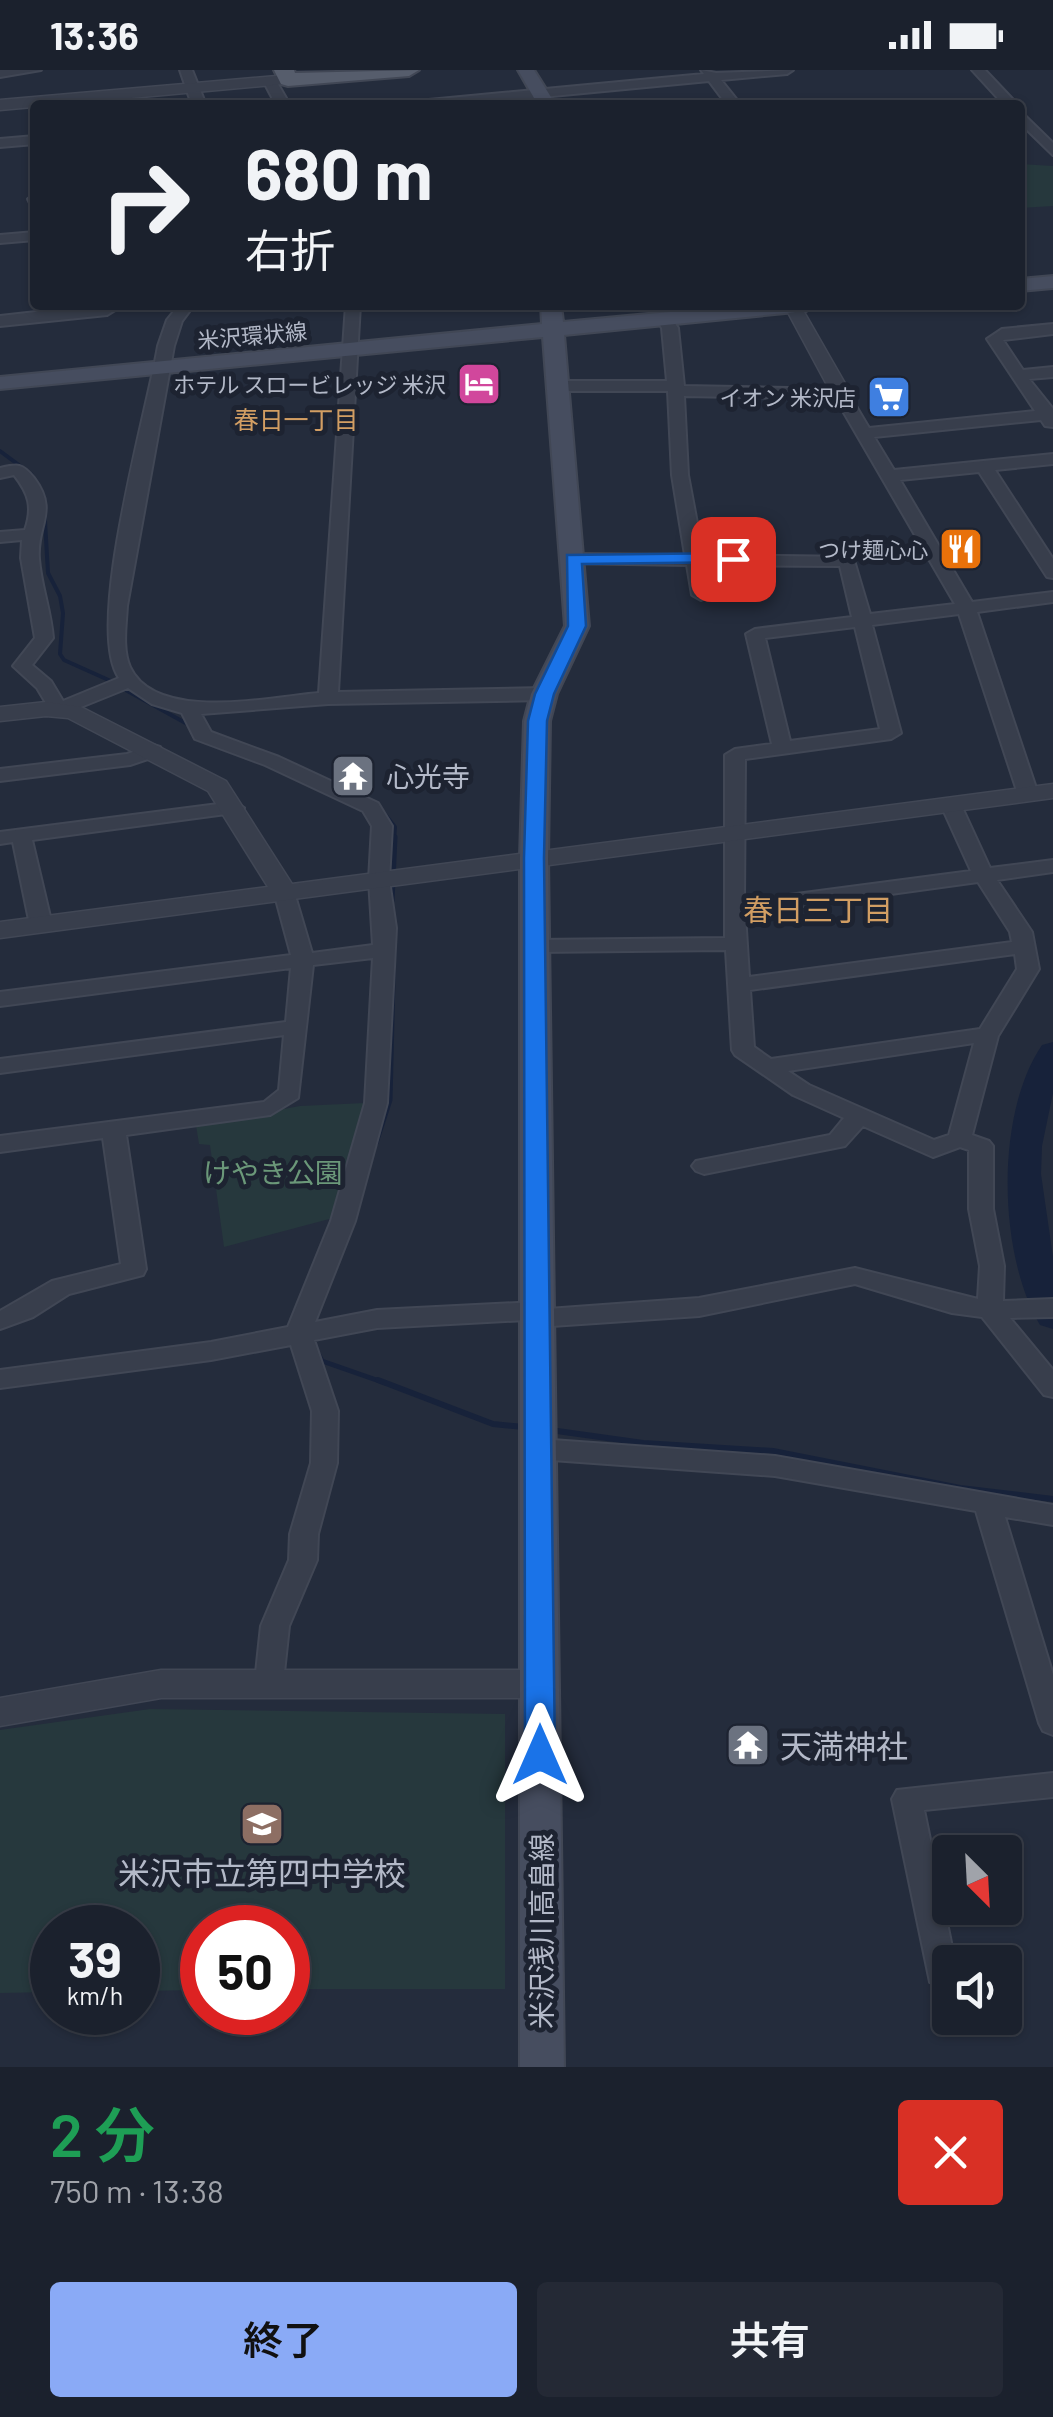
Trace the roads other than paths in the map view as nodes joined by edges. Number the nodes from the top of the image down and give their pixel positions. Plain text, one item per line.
1 (36, 70) edge
2 (186, 70) edge
3 (409, 70) edge
4 (526, 70) edge
5 (787, 70) edge
6 (978, 70) edge
7 (0, 73) edge
8 (709, 73) edge
9 (281, 77) edge
10 (192, 88) junction
11 (543, 99) edge
12 (56, 100) edge
13 (197, 100) edge
14 (730, 100) edge
15 (1005, 100) edge
16 (30, 102) edge
17 (0, 105) edge
18 (1025, 120) edge
19 (30, 140) edge
20 (0, 143) edge
21 (1053, 151) edge
22 (30, 237) edge
23 (0, 240) edge
24 (1053, 282) edge
25 (1025, 285) edge
26 (108, 310) edge
27 (183, 310) edge
28 (353, 310) edge
29 (726, 310) edge
30 (794, 310) edge
31 (661, 314) edge
32 (552, 317) edge
33 (0, 321) edge
34 (1053, 329) edge
35 (350, 350) junction
36 (163, 368) junction
37 (1053, 372) edge
38 (1019, 376) junction
39 (0, 383) edge
40 (559, 386) junction
41 (676, 388) junction
42 (841, 394) junction
43 (1050, 418) edge
44 (863, 433) junction
45 (1053, 459) edge
46 (984, 466) junction
47 (0, 474) edge
48 (888, 476) junction
49 (34, 534) junction
50 (0, 537) edge
51 (695, 558) junction
52 (573, 559) junction
53 (1053, 573) edge
54 (702, 595) dead end
55 (1053, 597) edge
56 (966, 607) junction
57 (860, 621) junction
58 (129, 682) junction
59 (544, 694) junction
60 (328, 698) junction
61 (59, 709) junction
62 (188, 709) junction
63 (0, 714) edge
64 (782, 747) junction
65 (153, 751) junction
66 (0, 775) edge
67 (1040, 792) edge
68 (950, 805) junction
69 (234, 808) junction
70 (734, 832) junction
71 (11, 837) edge
72 (534, 858) junction
73 (1053, 866) edge
74 (983, 875) junction
75 (379, 880) junction
76 (284, 892) junction
77 (734, 908) junction
78 (40, 925) junction
79 (0, 930) edge
80 (737, 944) junction
81 (535, 946) junction
82 (1021, 947) junction
83 (384, 950) junction
84 (303, 959) junction
85 (741, 985) junction
86 (0, 1000) edge
87 (297, 1027) junction
88 (987, 1036) junction
89 (0, 1066) edge
90 (765, 1067) junction
91 (859, 1116) junction
92 (112, 1127) junction
93 (959, 1139) junction
94 (0, 1144) edge
95 (704, 1166) dead end
96 (1053, 1308) edge
97 (990, 1310) junction
98 (537, 1315) junction
99 (0, 1320) edge
100 (303, 1331) junction
101 (0, 1379) edge
102 (1053, 1388) edge
103 (538, 1448) junction
104 (988, 1506) junction
105 (1053, 1515) edge
106 (269, 1682) junction
107 (539, 1684) junction
108 (0, 1712) edge
109 (1053, 1724) edge
110 (1053, 1786) edge
111 (936, 1945) edge
112 (542, 2067) edge

1 - 7 street
2 - 10 street
3 - 9 main road
4 - 11 main road
5 - 8 street
6 - 15 street
8 - 11 street
8 - 14 street
9 - 10 street
10 - 12 street
10 - 13 street
16 - 17 street
18 - 21 street
19 - 20 street
22 - 23 street
24 - 25 main road
26 - 33 street
27 - 36 street
28 - 35 street
29 - 31 main road, 米沢環状線
30 - 42 street
31 - 32 main road, 米沢環状線
31 - 41 street
32 - 35 main road, 米沢環状線
32 - 40 main road, 米沢浅川高畠線
34 - 38 street
35 - 36 main road, 米沢環状線
35 - 60 street
36 - 39 main road, 米沢環状線
36 - 58 street
37 - 38 street
38 - 43 street
40 - 41 street
40 - 52 main road, 米沢浅川高畠線
41 - 42 street
41 - 51 street
42 - 44 street
43 - 44 street
44 - 48 street
45 - 46 street
46 - 48 street
46 - 53 street
47 - 49 street
48 - 56 street
49 - 50 street
49 - 61 street
51 - 52 street
51 - 54 street
51 - 57 street
52 - 59 main road, 米沢浅川高畠線
55 - 56 street
56 - 57 street
56 - 67 street
57 - 64 street
57 - 64 street
58 - 61 street
58 - 62 street
59 - 60 street
59 - 72 main road, 米沢浅川高畠線
60 - 62 street
61 - 63 street
61 - 65 street
62 - 75 street
64 - 70 street
65 - 66 street
65 - 69 street
67 - 68 street
68 - 70 street
68 - 74 street
69 - 71 street
69 - 76 street
70 - 72 street
70 - 77 street
71 - 78 street
72 - 75 street
72 - 81 main road, 米沢浅川高畠線
73 - 74 street
74 - 77 street
74 - 82 street
75 - 76 street
75 - 83 street
76 - 78 street
76 - 84 street
77 - 80 street
78 - 79 street
80 - 81 street
80 - 85 street
81 - 98 main road, 米沢浅川高畠線
82 - 85 street
82 - 88 street
83 - 84 street
83 - 100 street
84 - 86 street
84 - 87 street
85 - 90 street
87 - 89 street
87 - 92 street
88 - 90 street
88 - 93 street
90 - 91 street
91 - 93 street
91 - 95 street
92 - 94 street
92 - 99 street
93 - 97 street
96 - 97 street
97 - 98 street
97 - 102 street
98 - 100 street
98 - 103 main road, 米沢浅川高畠線
100 - 101 street
100 - 106 street
103 - 104 street
103 - 107 main road, 米沢浅川高畠線
104 - 105 street
104 - 109 street
106 - 107 street
106 - 108 street
107 - 112 main road, 米沢浅川高畠線
110 - 111 street

